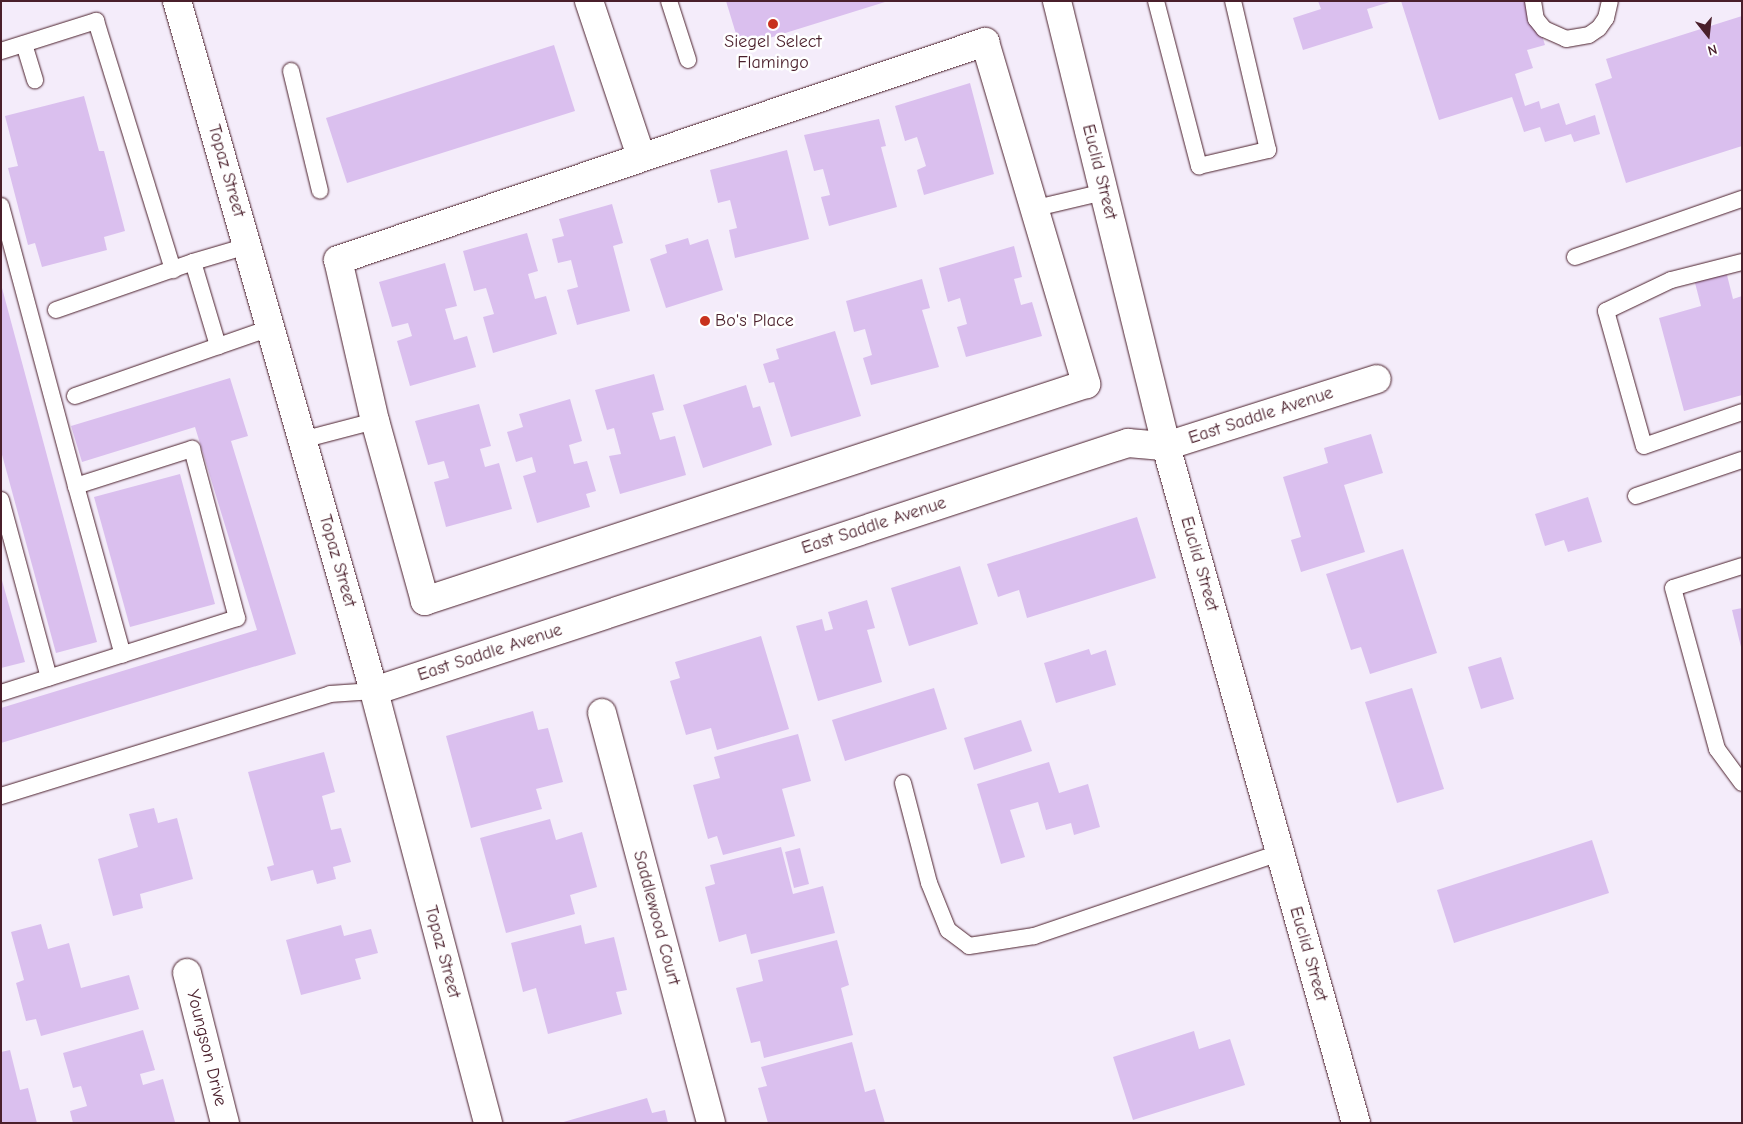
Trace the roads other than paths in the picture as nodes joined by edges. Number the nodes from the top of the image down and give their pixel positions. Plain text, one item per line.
1 (177, 1) edge
2 (589, 1) edge
3 (669, 1) edge
4 (1057, 1) edge
5 (1156, 1) edge
6 (1233, 1) edge
7 (1533, 1) edge
8 (1610, 1) edge
9 (24, 44) junction
10 (1, 52) edge
11 (688, 60) dead end
12 (291, 71) dead end
13 (35, 80) dead end
14 (641, 156) junction
15 (320, 191) dead end
16 (1104, 192) junction
17 (1742, 198) edge
18 (1, 206) edge
19 (1032, 209) junction
20 (247, 246) junction
21 (1575, 256) dead end
22 (193, 262) junction
23 (1742, 262) edge
24 (172, 270) junction
25 (56, 310) dead end
26 (270, 328) junction
27 (218, 346) junction
28 (1377, 380) dead end
29 (75, 396) dead end
30 (1742, 412) edge
31 (375, 421) junction
32 (302, 440) junction
33 (1166, 446) junction
34 (1742, 460) edge
35 (76, 486) junction
36 (1636, 496) dead end
37 (1, 500) edge
38 (1742, 566) edge
39 (123, 654) junction
40 (49, 678) junction
41 (374, 691) junction
42 (1, 693) edge
43 (602, 713) dead end
44 (903, 783) dead end
45 (1742, 783) edge
46 (1, 796) edge
47 (1279, 853) junction
48 (187, 973) dead end
49 (225, 1123) edge
50 (488, 1123) edge
51 (711, 1123) edge
52 (1356, 1123) edge

1 - 20 street, Topaz Street
2 - 14 street
3 - 11 lane
4 - 16 street, Euclid Street
5 - 6 lane
7 - 8 lane
9 - 10 lane
9 - 13 lane
9 - 24 lane
12 - 15 lane
14 - 19 street
14 - 31 street
16 - 19 lane
16 - 33 street, Euclid Street
17 - 21 lane
18 - 35 lane
19 - 31 street
20 - 22 lane
20 - 26 street, Topaz Street
22 - 24 lane
22 - 27 lane
23 - 30 lane
24 - 25 lane
26 - 27 lane
26 - 32 street, Topaz Street
27 - 29 lane
28 - 33 street, East Saddle Avenue
31 - 32 lane
32 - 41 street, Topaz Street
33 - 41 street, East Saddle Avenue
33 - 47 street, Euclid Street
34 - 36 lane
35 - 39 lane
35 - 39 lane
37 - 40 lane
38 - 45 lane
39 - 40 lane
40 - 42 lane
41 - 46 lane
41 - 50 street, Topaz Street
43 - 51 street, Saddlewood Court
44 - 47 lane
47 - 52 street, Euclid Street
48 - 49 street, Youngson Drive

